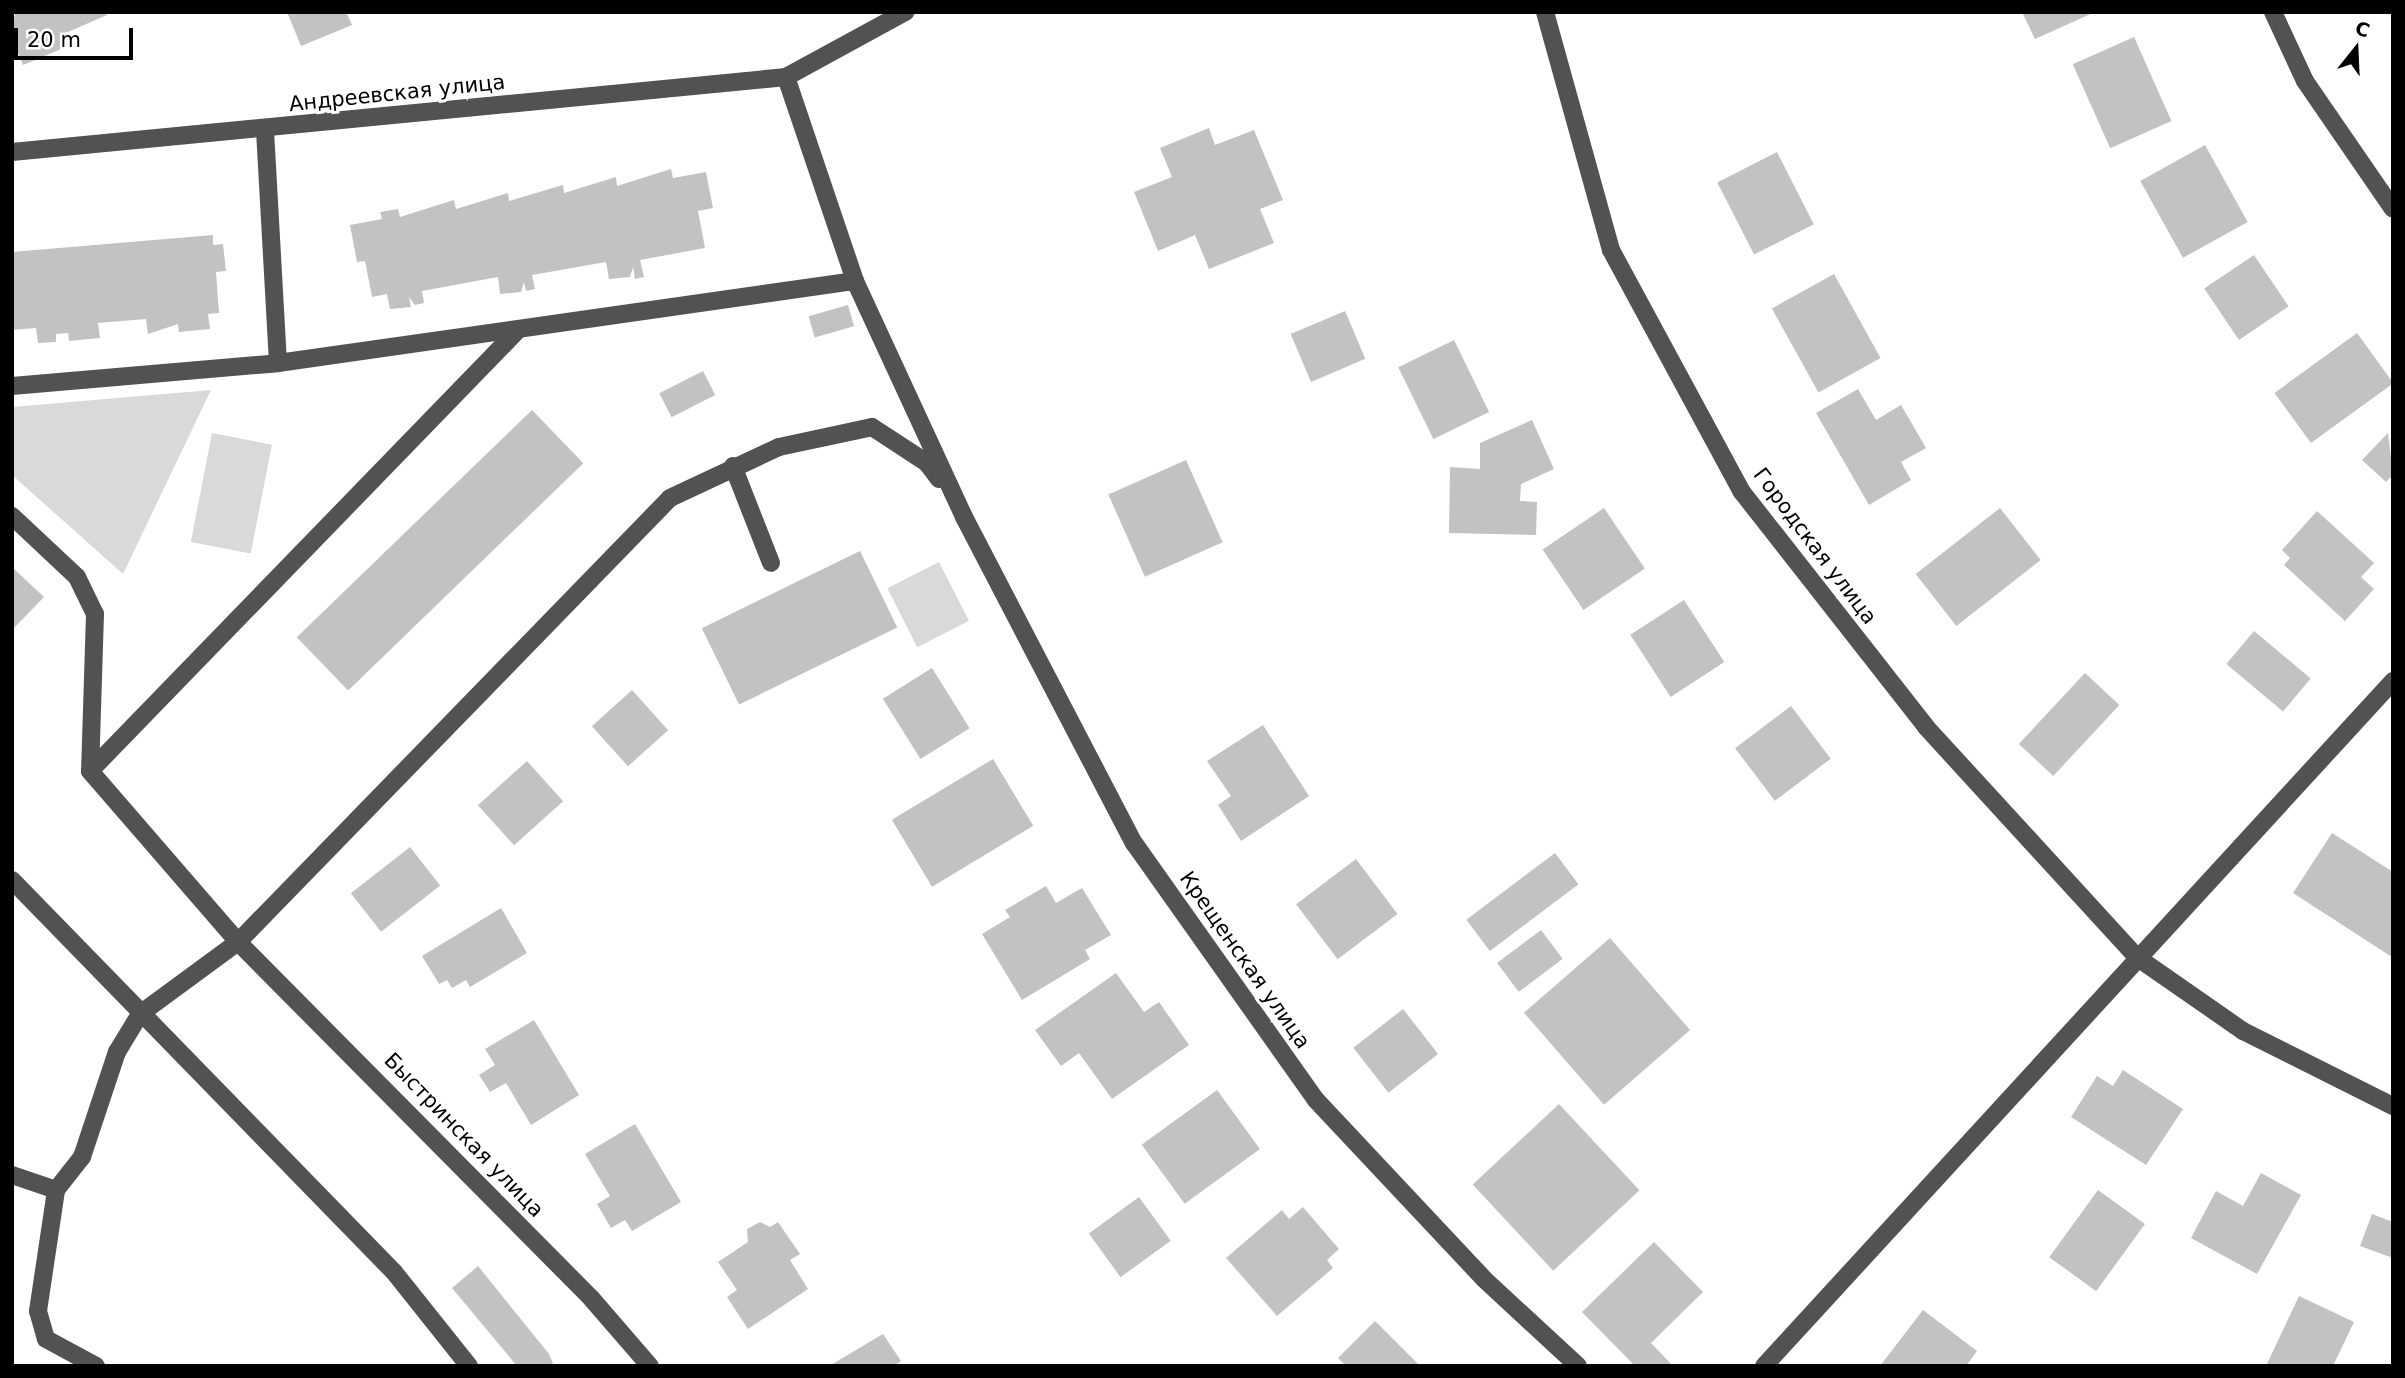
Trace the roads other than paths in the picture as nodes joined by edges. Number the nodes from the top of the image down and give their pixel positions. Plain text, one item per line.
1 (905, 12) edge
2 (1545, 12) edge
3 (2273, 12) edge
4 (786, 77) junction
5 (264, 129) junction
6 (12, 152) edge
7 (2393, 209) edge
8 (855, 281) junction
9 (517, 331) junction
10 (278, 363) junction
11 (12, 386) edge
12 (733, 466) junction
13 (12, 516) edge
14 (964, 517) junction
15 (771, 563) dead end
16 (2393, 681) edge
17 (90, 771) junction
18 (12, 880) edge
19 (238, 942) junction
20 (2138, 958) junction
21 (140, 1014) junction
22 (2393, 1105) edge
23 (12, 1175) edge
24 (56, 1190) junction
25 (96, 1366) edge
26 (469, 1366) edge
27 (650, 1366) edge
28 (1578, 1366) edge
29 (1764, 1366) edge

1 - 4 street
2 - 20 street, Городская улица
3 - 7 street
4 - 5 street, Андреевская улица
4 - 8 street
5 - 6 street, Андреевская улица
5 - 10 street
8 - 9 street
8 - 14 street
9 - 10 street
9 - 17 street
10 - 11 street
12 - 14 street
12 - 15 street
12 - 19 street
13 - 17 street
14 - 28 street, Крещенская улица
16 - 20 street
17 - 19 street, Быстринская улица
18 - 21 street
19 - 21 street
19 - 27 street, Быстринская улица
20 - 22 street, Городская улица
20 - 29 street
21 - 24 street
21 - 26 street
23 - 24 street
24 - 25 street

